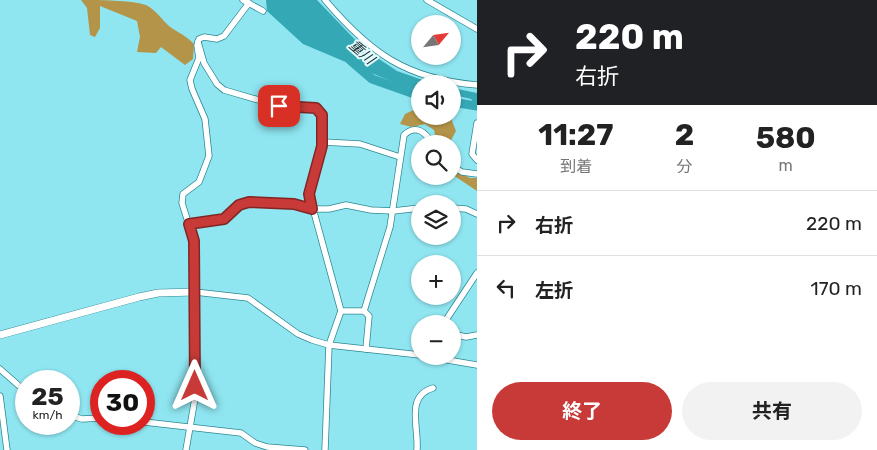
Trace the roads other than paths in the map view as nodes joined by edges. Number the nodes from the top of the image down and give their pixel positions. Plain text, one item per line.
1 (243, 0) edge
2 (325, 0) edge
3 (427, 0) edge
4 (249, 3) junction
5 (263, 11) dead end
6 (477, 29) edge
7 (198, 42) junction
8 (477, 85) edge
9 (476, 126) edge
10 (425, 135) edge
11 (323, 142) junction
12 (400, 157) junction
13 (477, 160) edge
14 (461, 171) edge
15 (477, 174) edge
16 (312, 209) junction
17 (411, 209) edge
18 (461, 209) edge
19 (393, 211) junction
20 (477, 214) edge
21 (189, 224) junction
22 (477, 273) edge
23 (195, 292) junction
24 (341, 311) junction
25 (364, 311) junction
26 (449, 315) edge
27 (477, 334) edge
28 (0, 335) edge
29 (461, 336) edge
30 (329, 345) junction
31 (366, 349) junction
32 (411, 354) edge
33 (461, 362) edge
34 (477, 365) edge
35 (0, 369) edge
36 (15, 382) edge
37 (433, 388) dead end
38 (0, 396) edge
39 (155, 423) edge
40 (190, 427) junction
41 (7, 450) edge
42 (186, 450) edge
43 (305, 450) edge
44 (325, 450) edge
45 (418, 450) edge

1 - 4 street
2 - 8 street
3 - 6 street
4 - 5 street
4 - 7 street
7 - 11 street
7 - 21 street
9 - 13 street
10 - 12 street
11 - 12 street
11 - 16 street
12 - 19 street
14 - 15 street
16 - 19 street
16 - 21 street
16 - 24 street
17 - 19 street
18 - 20 street
19 - 25 street
21 - 23 street
22 - 26 street
23 - 28 street
23 - 30 street
23 - 40 street
24 - 25 street
24 - 30 street
25 - 31 street
27 - 29 street
30 - 31 street
30 - 44 street
31 - 32 street
33 - 34 street
35 - 36 street
37 - 45 street
38 - 41 street
39 - 40 street
40 - 42 street
40 - 43 street

